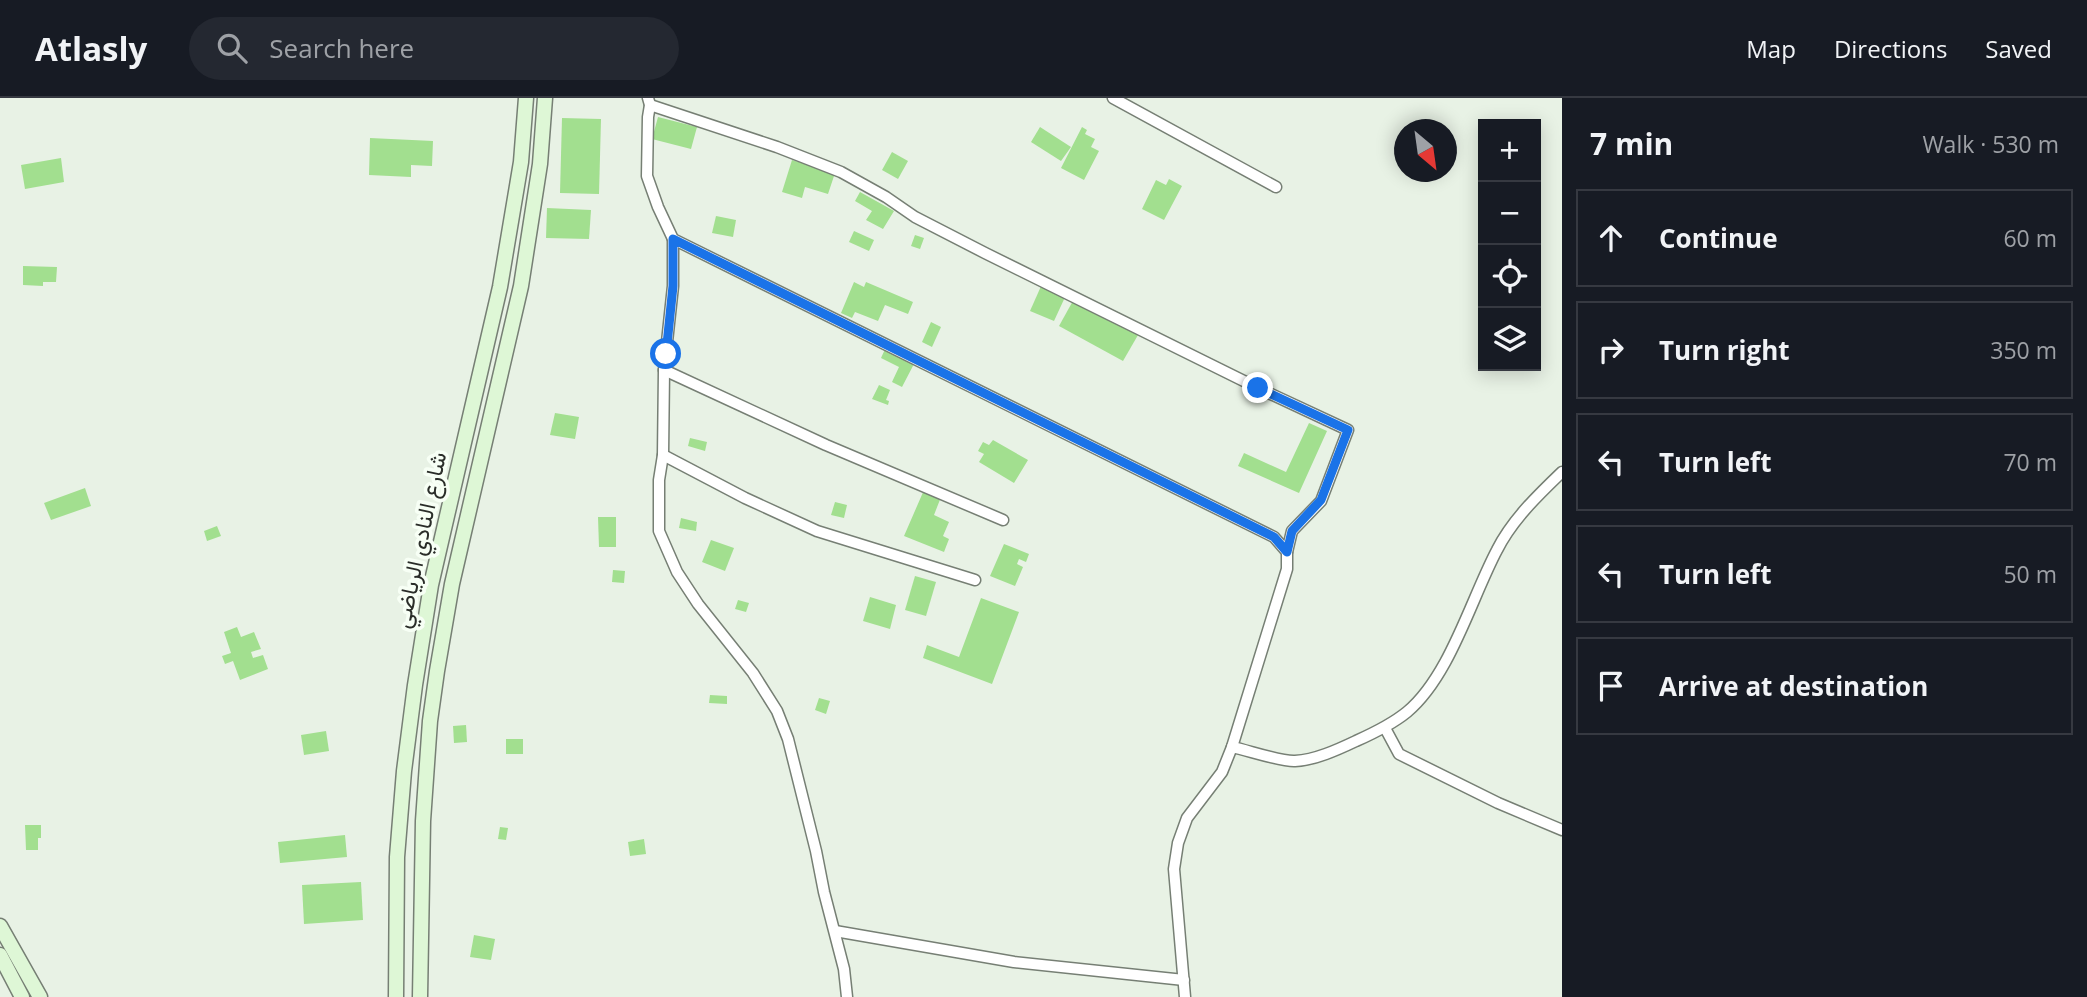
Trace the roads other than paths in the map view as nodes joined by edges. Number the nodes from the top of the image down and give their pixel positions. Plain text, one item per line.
1 (526, 98) edge
2 (545, 98) edge
3 (1113, 98) edge
4 (649, 102) edge
5 (521, 162) junction
6 (540, 164) junction
7 (1276, 187) dead end
8 (673, 239) junction
9 (492, 320) junction
10 (512, 325) junction
11 (664, 370) junction
12 (663, 455) junction
13 (1562, 472) edge
14 (1003, 520) dead end
15 (1287, 552) junction
16 (975, 580) dead end
17 (1385, 728) junction
18 (1232, 747) junction
19 (1562, 830) edge
20 (0, 926) edge
21 (835, 930) junction
22 (0, 955) edge
23 (1184, 980) junction
24 (420, 991) edge
25 (396, 992) edge
26 (22, 997) edge
27 (40, 997) edge
28 (847, 997) edge
29 (1185, 997) edge

1 - 5 main road, شارع النادي الرياضي
2 - 6 main road, شارع النادي الرياضي
3 - 7 street
4 - 8 street
4 - 15 street
5 - 6 main road
5 - 9 main road, شارع النادي الرياضي
6 - 10 main road, شارع النادي الرياضي
8 - 11 street
8 - 15 street
9 - 10 main road
9 - 25 main road, شارع النادي الرياضي
10 - 24 main road, شارع النادي الرياضي
11 - 12 street
11 - 14 street
12 - 16 street
12 - 21 street
13 - 17 street
15 - 18 street
17 - 18 street
17 - 19 street
18 - 23 street
20 - 27 main road
21 - 23 street
21 - 28 street
22 - 26 main road
23 - 29 street
24 - 25 main road

